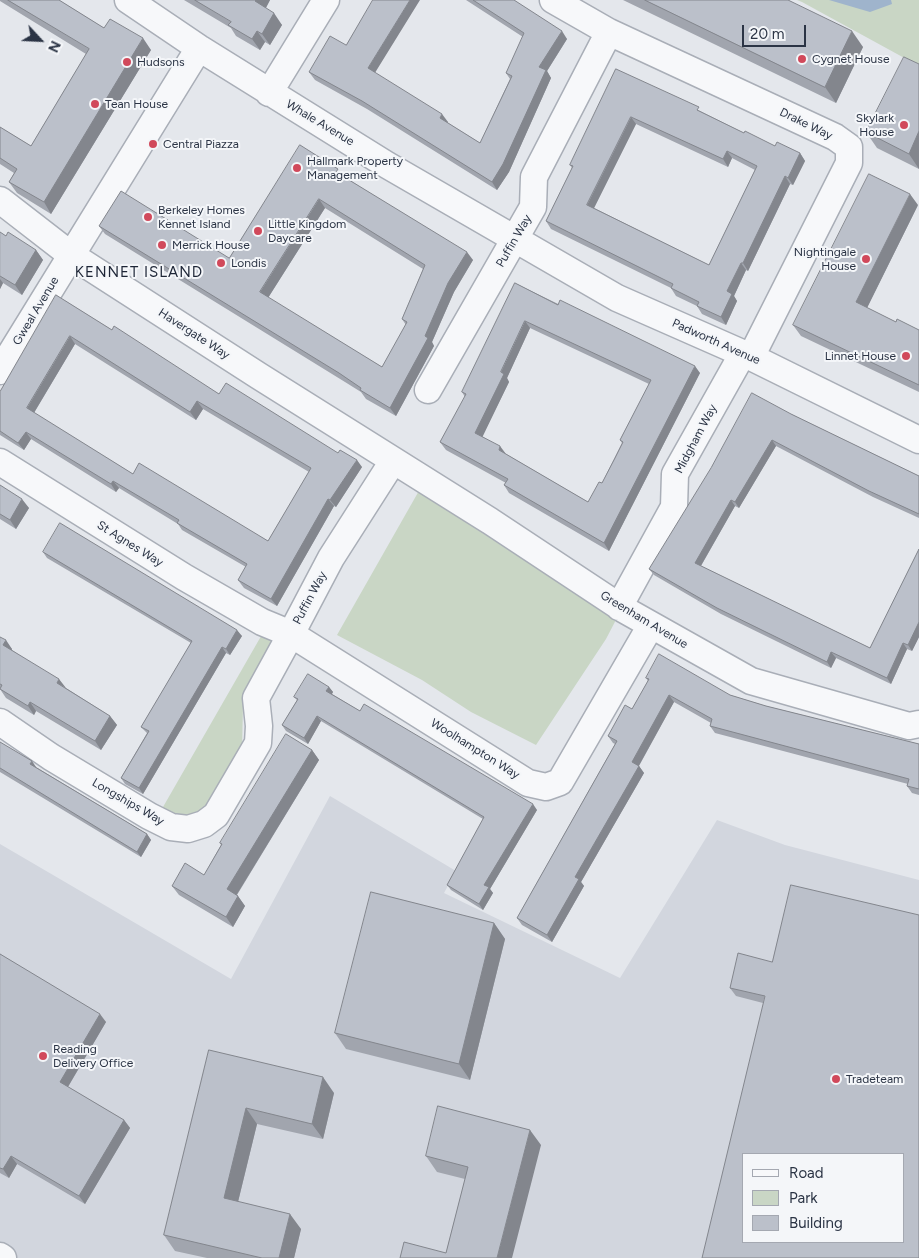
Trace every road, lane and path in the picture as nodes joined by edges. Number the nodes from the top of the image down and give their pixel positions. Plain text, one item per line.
1 (128, 0) edge
2 (326, 0) edge
3 (553, 0) edge
4 (609, 32) junction
5 (198, 48) junction
6 (269, 93) junction
7 (0, 200) edge
8 (515, 241) junction
9 (71, 255) junction
10 (747, 355) junction
11 (0, 371) edge
12 (428, 390) dead end
13 (919, 440) edge
14 (393, 461) junction
15 (0, 462) edge
16 (619, 606) junction
17 (262, 622) joint
18 (651, 625) junction
19 (290, 634) junction
20 (0, 722) edge
21 (919, 724) edge

1 - 5 street, Whale Avenue
2 - 6 street
3 - 4 street, Drake Way
4 - 8 street, Puffin Way
4 - 10 street, Drake Way
5 - 6 street, Whale Avenue
5 - 9 street, Gweal Avenue
6 - 8 street, Whale Avenue
7 - 9 street, Havergate Way
8 - 10 street, Padworth Avenue
8 - 12 street, Puffin Way
9 - 11 street, Gweal Avenue
9 - 14 street, Havergate Way
10 - 13 street, Padworth Avenue
10 - 16 street, Midgham Way
14 - 16 street, Greenham Avenue
14 - 19 street, Puffin Way
15 - 17 street, St Agnes Way
16 - 18 street, Greenham Avenue
17 - 19 street, Puffin Way
18 - 19 street, Woolhampton Way
18 - 21 street, Greenham Avenue
19 - 20 street, Longships Way

